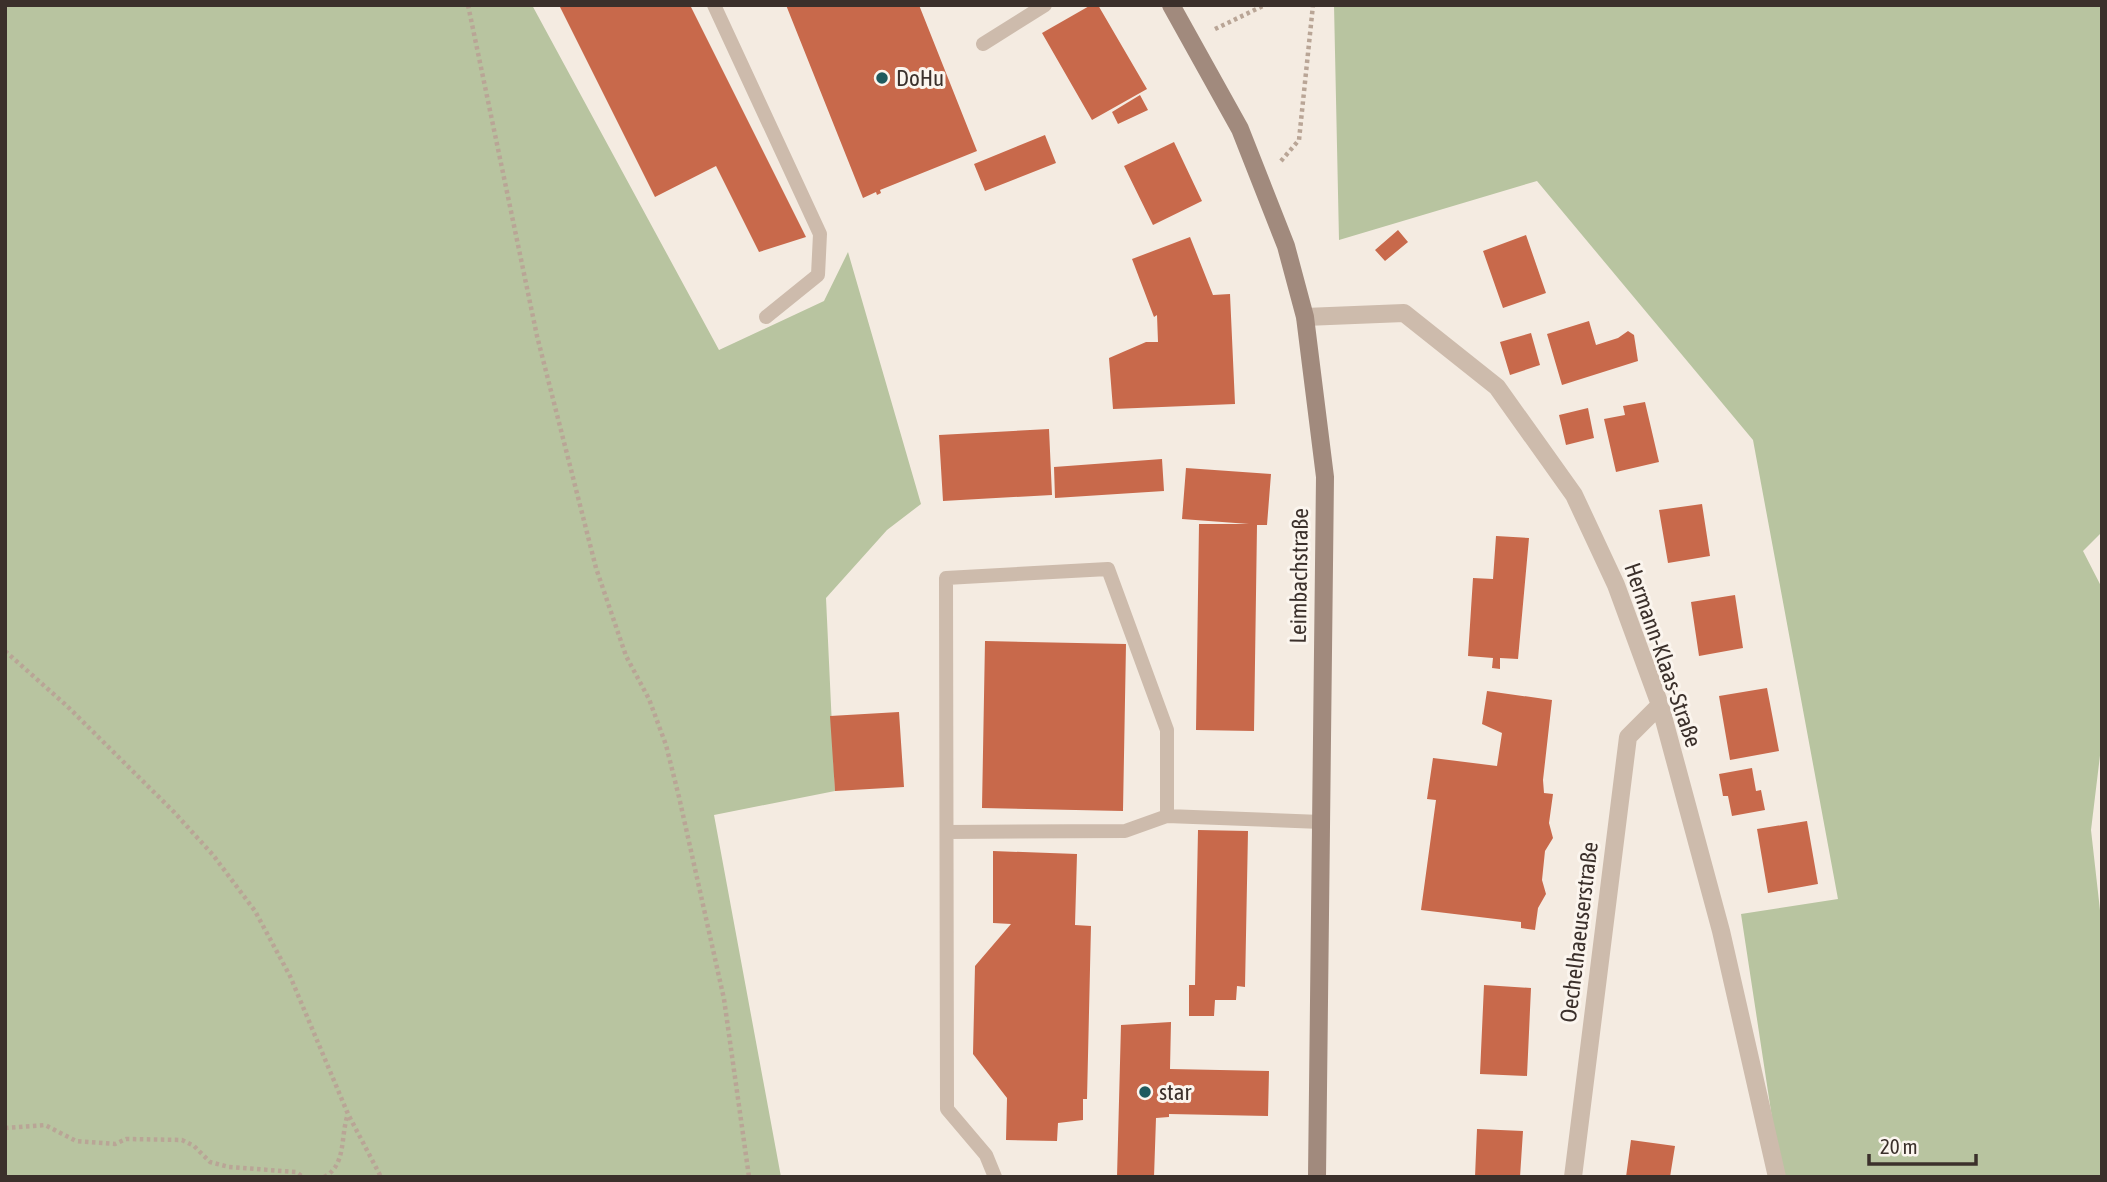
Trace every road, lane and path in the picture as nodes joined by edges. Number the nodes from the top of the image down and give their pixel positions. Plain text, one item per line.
1 (468, 5) edge
2 (714, 5) edge
3 (1045, 5) edge
4 (1171, 5) edge
5 (1265, 5) edge
6 (1314, 5) edge
7 (1191, 40) junction
8 (983, 44) dead end
9 (1262, 184) junction
10 (766, 317) dead end
11 (1305, 317) junction
12 (5, 651) edge
13 (1660, 705) junction
14 (1167, 816) junction
15 (1321, 822) junction
16 (947, 832) junction
17 (348, 1114) junction
18 (5, 1128) edge
19 (303, 1177) edge
20 (324, 1177) edge
21 (381, 1177) edge
22 (749, 1177) edge
23 (995, 1177) edge
24 (1317, 1177) edge
25 (1573, 1177) edge
26 (1777, 1177) edge

1 - 22 path
2 - 10 lane
3 - 8 lane
4 - 7 main road, Leimbachstraße
5 - 7 path
6 - 9 path
7 - 9 main road, Leimbachstraße
9 - 11 main road, Leimbachstraße
11 - 13 street, Hermann-Klaas-Straße
11 - 15 main road, Leimbachstraße
12 - 17 path
13 - 25 street, Oechelhaeuserstraße
13 - 26 street, Hermann-Klaas-Straße
14 - 15 lane
14 - 16 lane
14 - 16 lane
15 - 24 main road, Leimbachstraße
16 - 23 lane
17 - 20 path
17 - 21 path
18 - 19 path

